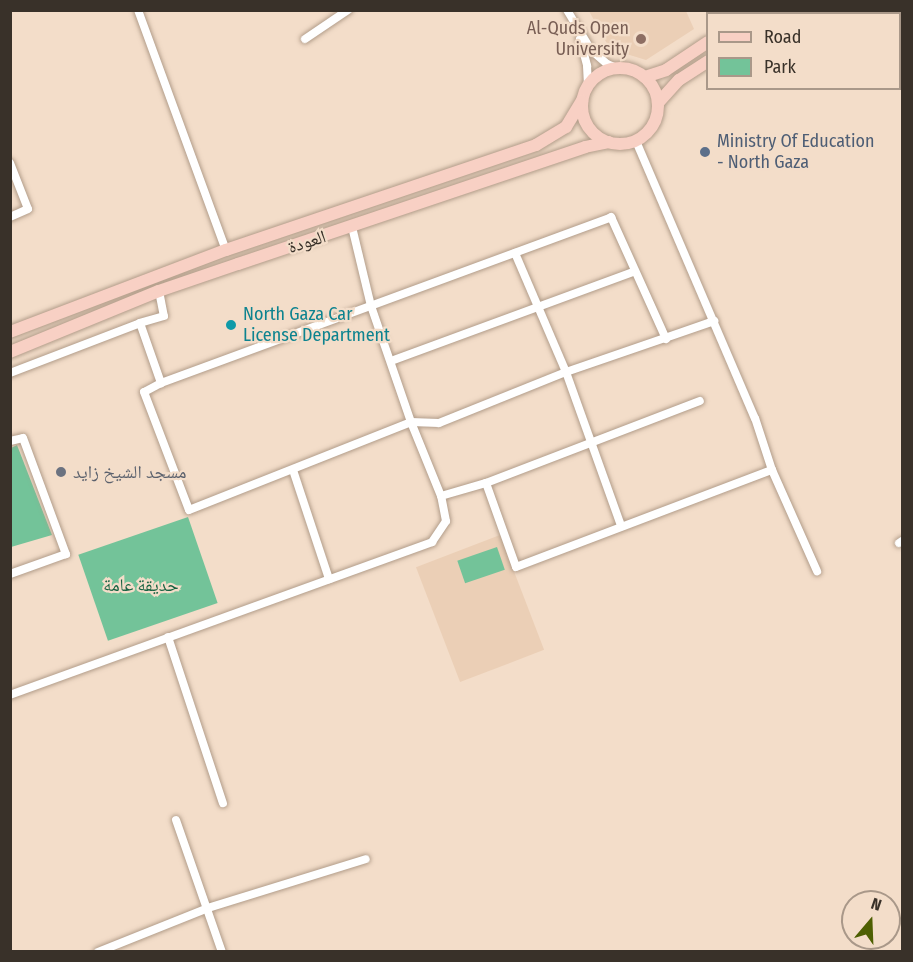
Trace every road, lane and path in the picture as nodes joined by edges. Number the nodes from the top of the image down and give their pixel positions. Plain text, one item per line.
1 (138, 10) edge
2 (348, 10) edge
3 (567, 10) edge
4 (577, 30) junction
5 (305, 39) dead end
6 (706, 43) edge
7 (706, 62) edge
8 (617, 68) junction
9 (645, 77) junction
10 (588, 85) junction
11 (582, 100) junction
12 (658, 103) junction
13 (636, 141) junction
14 (608, 142) junction
15 (10, 163) edge
16 (10, 217) edge
17 (352, 227) junction
18 (226, 250) junction
19 (515, 253) junction
20 (635, 271) junction
21 (159, 291) junction
22 (371, 306) junction
23 (536, 307) junction
24 (714, 321) junction
25 (140, 323) junction
26 (10, 332) edge
27 (666, 339) junction
28 (10, 352) edge
29 (391, 361) junction
30 (566, 372) junction
31 (10, 373) edge
32 (161, 383) junction
33 (700, 401) dead end
34 (411, 422) junction
35 (10, 441) edge
36 (590, 444) junction
37 (293, 470) junction
38 (772, 470) junction
39 (486, 483) junction
40 (441, 496) junction
41 (621, 526) junction
42 (817, 571) dead end
43 (10, 574) edge
44 (329, 579) junction
45 (168, 638) junction
46 (10, 695) edge
47 (223, 803) dead end
48 (176, 820) dead end
49 (366, 859) dead end
50 (208, 908) junction
51 (98, 951) edge
52 (222, 951) edge

1 - 18 street
2 - 5 street
3 - 4 street
4 - 8 street
4 - 10 street
6 - 9 main road
7 - 12 main road
8 - 9 main road
8 - 10 main road
9 - 12 main road
10 - 11 main road
11 - 14 main road
11 - 18 main road, العودة
12 - 13 main road
13 - 14 main road
13 - 24 street
14 - 17 main road, العودة
15 - 16 street
17 - 21 main road, العودة
17 - 22 street
18 - 26 main road, العودة
19 - 20 street
19 - 22 street
19 - 23 street
20 - 23 street
20 - 27 street
21 - 25 street
21 - 28 main road, العودة
22 - 29 street
22 - 32 street
23 - 29 street
23 - 30 street
24 - 27 street
24 - 38 street
25 - 31 street
25 - 32 street
27 - 30 street
29 - 34 street
30 - 34 street
30 - 36 street
32 - 37 street
33 - 36 street
34 - 37 street
34 - 40 street
35 - 43 street
36 - 39 street
36 - 41 street
37 - 44 street
38 - 41 street
38 - 42 street
39 - 40 street
39 - 41 street
40 - 44 street
44 - 45 street
45 - 46 street
45 - 47 street
48 - 50 street
49 - 50 street
50 - 51 street
50 - 52 street

